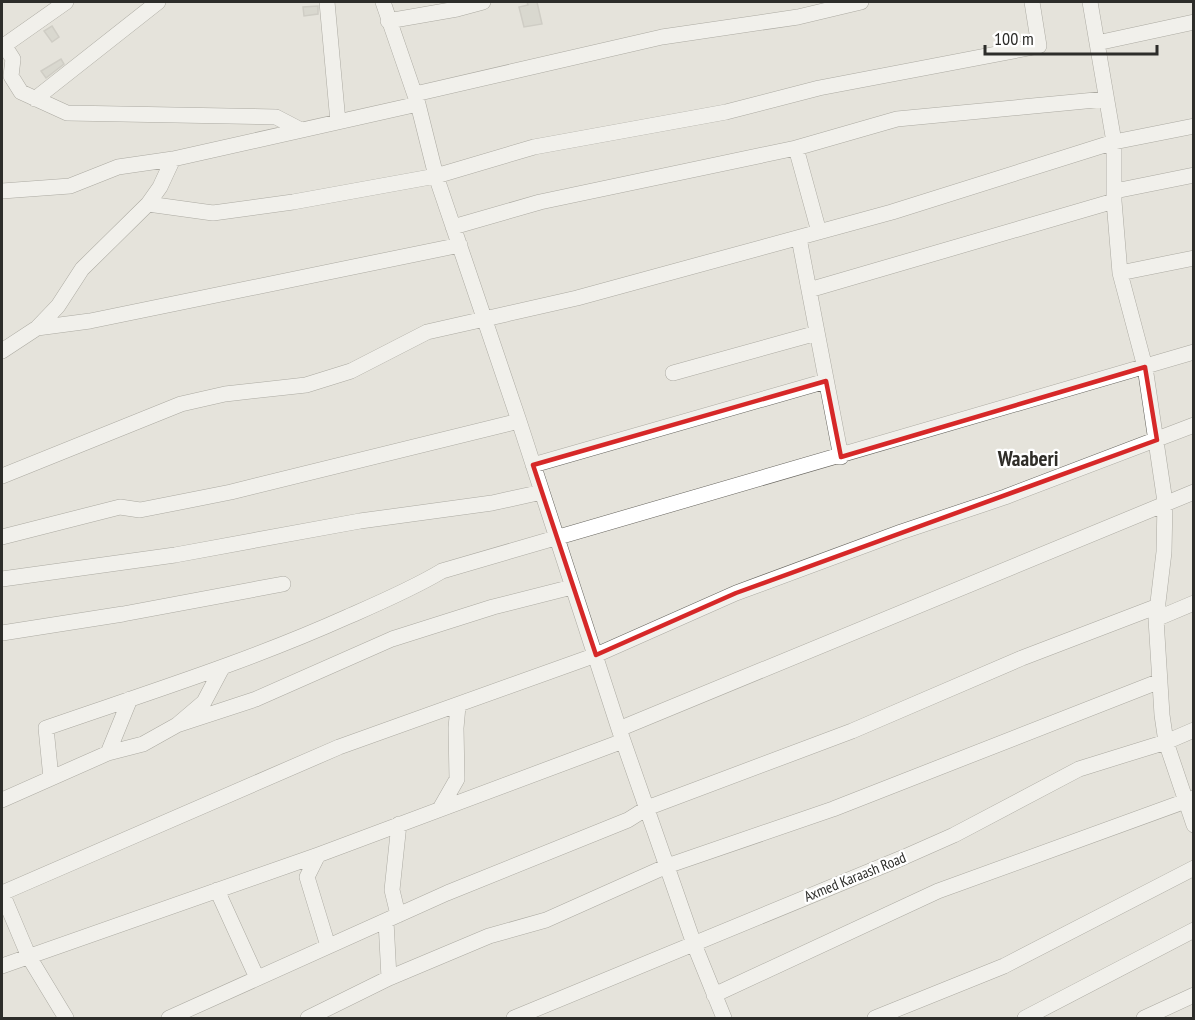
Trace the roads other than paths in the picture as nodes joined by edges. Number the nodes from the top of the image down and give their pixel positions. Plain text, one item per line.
1 (66, 2) edge
2 (158, 2) edge
3 (327, 2) edge
4 (382, 2) edge
5 (483, 2) edge
6 (861, 2) edge
7 (1032, 2) edge
8 (1090, 2) edge
9 (388, 21) junction
10 (1194, 22) edge
11 (1097, 43) junction
12 (3, 46) edge
13 (35, 99) junction
14 (416, 99) junction
15 (1106, 99) junction
16 (338, 122) junction
17 (1194, 126) edge
18 (301, 130) junction
19 (1114, 142) junction
20 (796, 148) junction
21 (173, 159) junction
22 (436, 176) junction
23 (1194, 176) edge
24 (2, 191) edge
25 (1115, 196) junction
26 (148, 204) junction
27 (453, 227) junction
28 (819, 232) junction
29 (799, 238) junction
30 (460, 245) junction
31 (1194, 258) edge
32 (1120, 273) junction
33 (809, 290) junction
34 (486, 320) junction
35 (37, 327) junction
36 (817, 333) junction
37 (4, 347) edge
38 (1194, 352) edge
39 (1145, 367) junction
40 (673, 373) dead end
41 (826, 381) junction
42 (519, 421) junction
43 (1194, 425) edge
44 (1156, 440) junction
45 (840, 457) junction
46 (533, 465) junction
47 (2, 476) edge
48 (542, 492) junction
49 (1194, 492) edge
50 (1165, 502) junction
51 (2, 537) edge
52 (557, 537) junction
53 (2, 579) edge
54 (283, 584) dead end
55 (572, 587) junction
56 (1194, 603) edge
57 (1157, 613) junction
58 (2, 633) edge
59 (596, 655) junction
60 (222, 668) junction
61 (1160, 681) junction
62 (130, 699) junction
63 (458, 705) junction
64 (177, 725) junction
65 (1194, 730) edge
66 (621, 735) junction
67 (1166, 742) junction
68 (108, 753) junction
69 (51, 778) junction
70 (1190, 799) edge
71 (2, 800) edge
72 (441, 807) junction
73 (646, 808) junction
74 (399, 824) junction
75 (1194, 825) edge
76 (318, 855) junction
77 (666, 866) junction
78 (1194, 868) edge
79 (217, 890) junction
80 (2, 893) edge
81 (392, 918) junction
82 (1194, 930) edge
83 (694, 944) junction
84 (328, 946) junction
85 (29, 957) junction
86 (2, 966) edge
87 (257, 978) junction
88 (389, 978) junction
89 (714, 995) junction
90 (1194, 995) edge
91 (63, 1013) edge
92 (78, 1018) edge
93 (169, 1018) edge
94 (308, 1018) edge
95 (514, 1018) edge
96 (724, 1018) edge
97 (875, 1018) edge
98 (1025, 1018) edge
99 (1144, 1018) edge

1 - 12 street
2 - 13 street
3 - 16 street
4 - 9 street
5 - 9 street
6 - 14 street
7 - 22 street
8 - 11 street
9 - 14 street
10 - 11 street
11 - 15 street
12 - 13 street
13 - 18 street
14 - 16 street
14 - 22 street
15 - 19 street
15 - 20 street
16 - 18 street
17 - 19 street
18 - 21 street
19 - 25 street
19 - 28 street
20 - 27 street
20 - 28 street
21 - 24 street
21 - 26 street
22 - 26 street
22 - 27 street
23 - 25 street
25 - 32 street
25 - 33 street
26 - 35 street
27 - 30 street
28 - 29 street
29 - 33 street
29 - 34 street
30 - 34 street
30 - 35 street
31 - 32 street
32 - 39 street
33 - 36 street
34 - 42 street
34 - 47 street
35 - 37 street
36 - 40 street
36 - 41 street
38 - 39 street
39 - 44 street
39 - 45 street
41 - 45 street
41 - 46 street
42 - 46 street
42 - 51 street
43 - 44 street
44 - 50 street
44 - 59 street
45 - 52 street
46 - 48 street
48 - 52 street
48 - 53 street
49 - 50 street
50 - 57 street
50 - 66 street
52 - 55 street
52 - 60 street
54 - 58 street
55 - 59 street
55 - 64 street
56 - 57 street
57 - 61 street
57 - 73 street
59 - 63 street
59 - 66 street
60 - 62 street
60 - 64 street
61 - 67 street
61 - 77 street
62 - 68 street
62 - 69 street
63 - 72 street
63 - 80 street
64 - 68 street
65 - 67 street, Axmed Karaash Road
66 - 72 street
66 - 73 street
67 - 70 street
67 - 83 street, Axmed Karaash Road
68 - 69 street
69 - 71 street
70 - 75 street
70 - 89 street
72 - 74 street
73 - 77 street
73 - 81 street
74 - 76 street
74 - 81 street
76 - 79 street
76 - 84 street
77 - 83 street
77 - 88 street
78 - 97 street
79 - 85 street
79 - 87 street
80 - 85 street
81 - 84 street
81 - 88 street
82 - 98 street
83 - 89 street
83 - 95 street, Axmed Karaash Road
84 - 87 street
85 - 86 street
85 - 91 street
87 - 93 street
88 - 94 street
89 - 96 street
90 - 99 street
91 - 92 street

